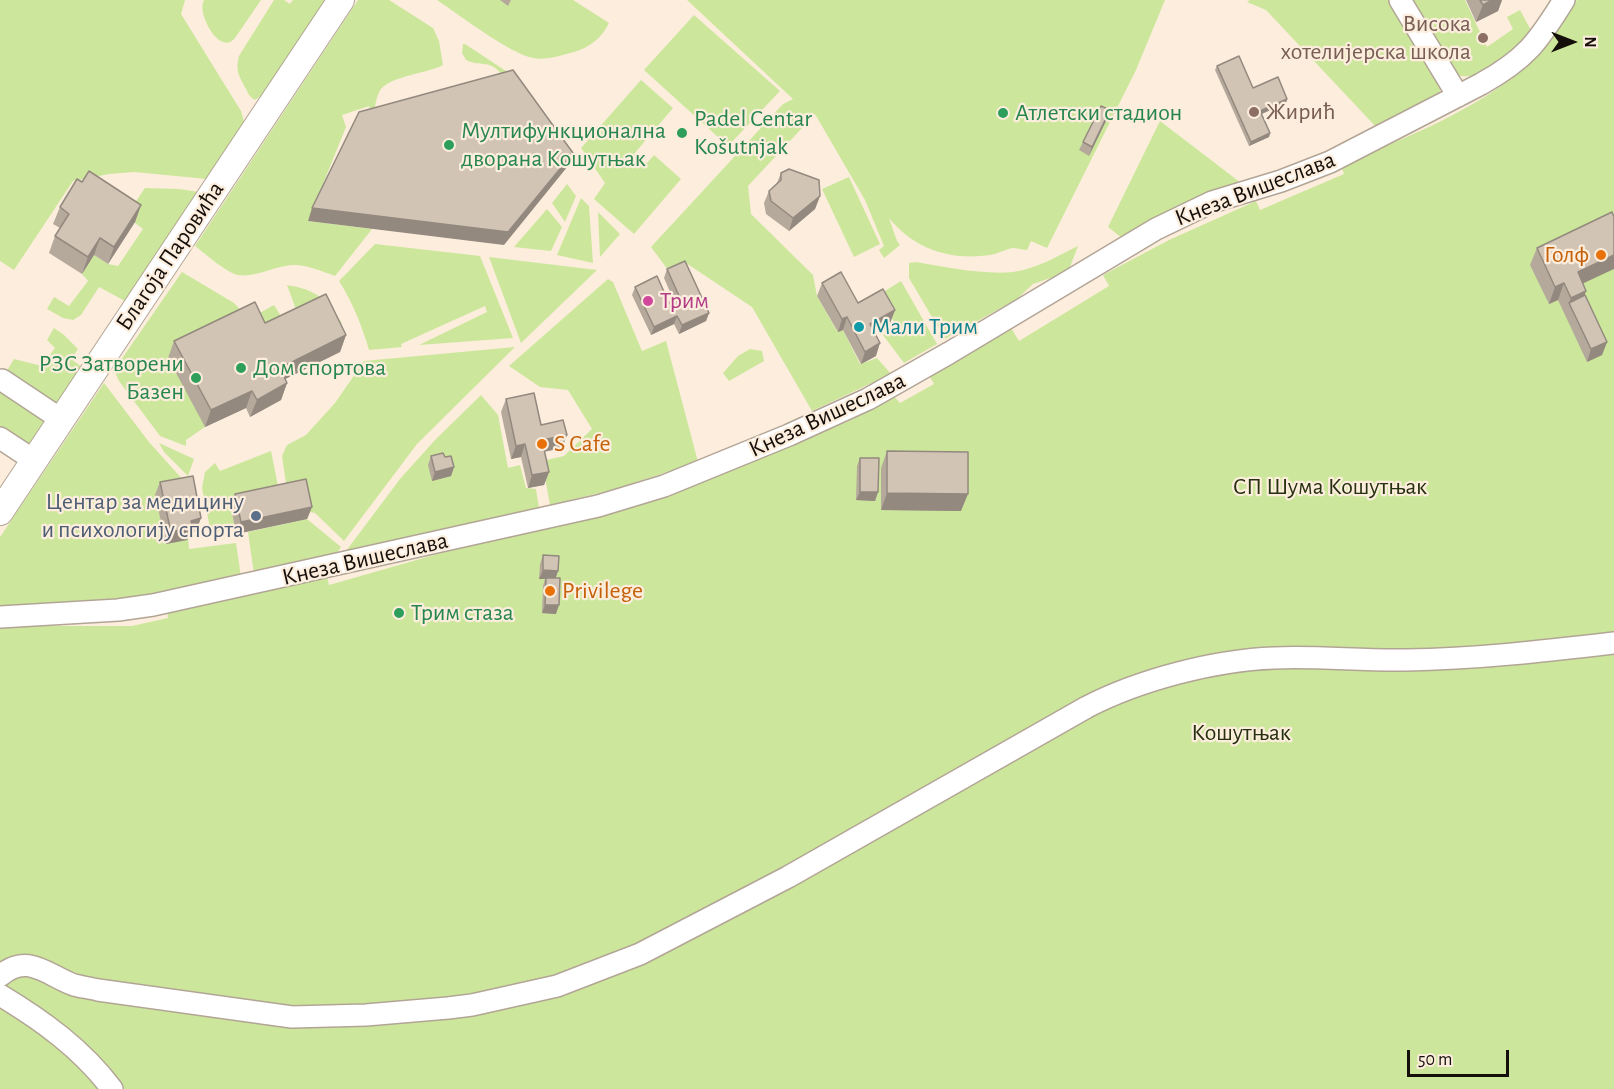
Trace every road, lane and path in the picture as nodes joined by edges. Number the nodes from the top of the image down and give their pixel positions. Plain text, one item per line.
1 (341, 0) edge
2 (1400, 0) edge
3 (1564, 0) edge
4 (1458, 96) junction
5 (2, 380) dead end
6 (62, 420) junction
7 (0, 438) edge
8 (35, 461) junction
9 (0, 512) edge
10 (0, 617) edge
11 (1614, 643) edge
12 (0, 976) edge
13 (0, 995) edge
14 (112, 1089) edge

1 - 6 main road, Благоја Паровића
2 - 4 street
3 - 4 street, Кнеза Вишеслава
4 - 10 street, Кнеза Вишеслава
5 - 6 street
6 - 8 main road, Благоја Паровића
7 - 8 street
8 - 9 main road, Благоја Паровића
11 - 12 street
13 - 14 street

